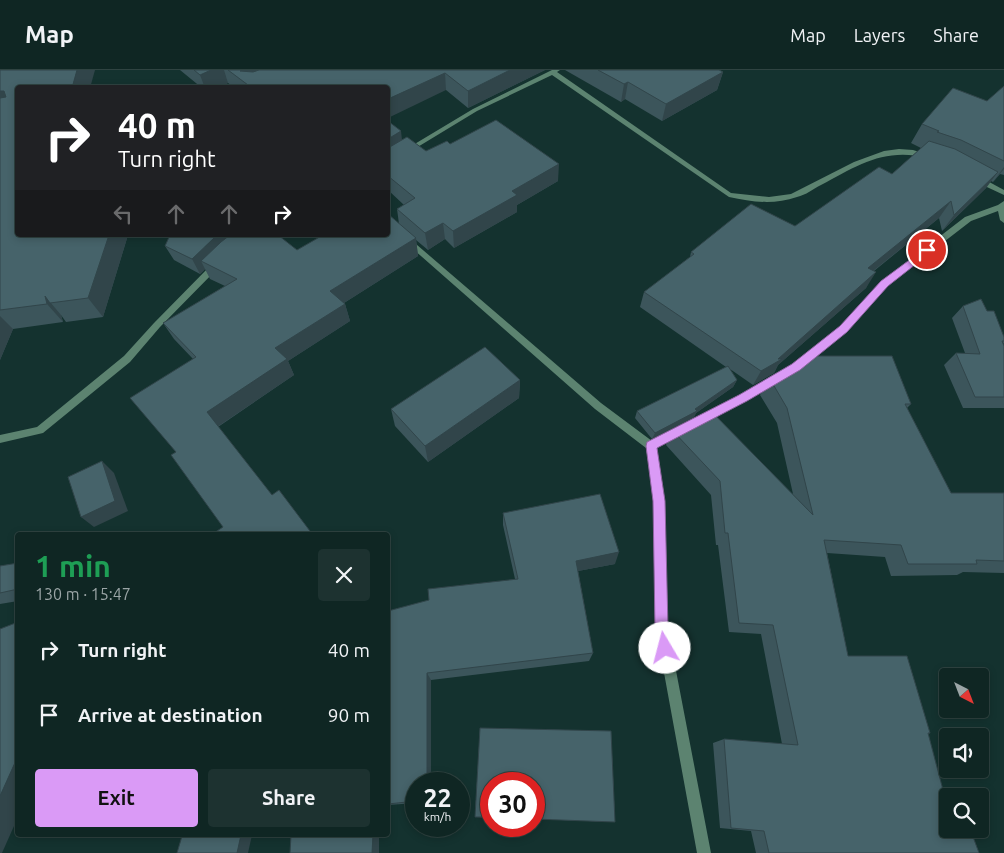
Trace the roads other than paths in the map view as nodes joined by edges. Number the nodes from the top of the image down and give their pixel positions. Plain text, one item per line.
1 (555, 72) edge
2 (937, 160) edge
3 (390, 162) edge
4 (970, 176) edge
5 (1004, 193) edge
6 (1003, 205) edge
7 (1004, 220) edge
8 (390, 225) edge
9 (225, 256) edge
10 (0, 439) edge
11 (651, 446) junction
12 (704, 853) edge

1 - 2 street
1 - 3 street
4 - 5 street
6 - 7 street
6 - 11 street
8 - 11 street
9 - 10 street
11 - 12 street

